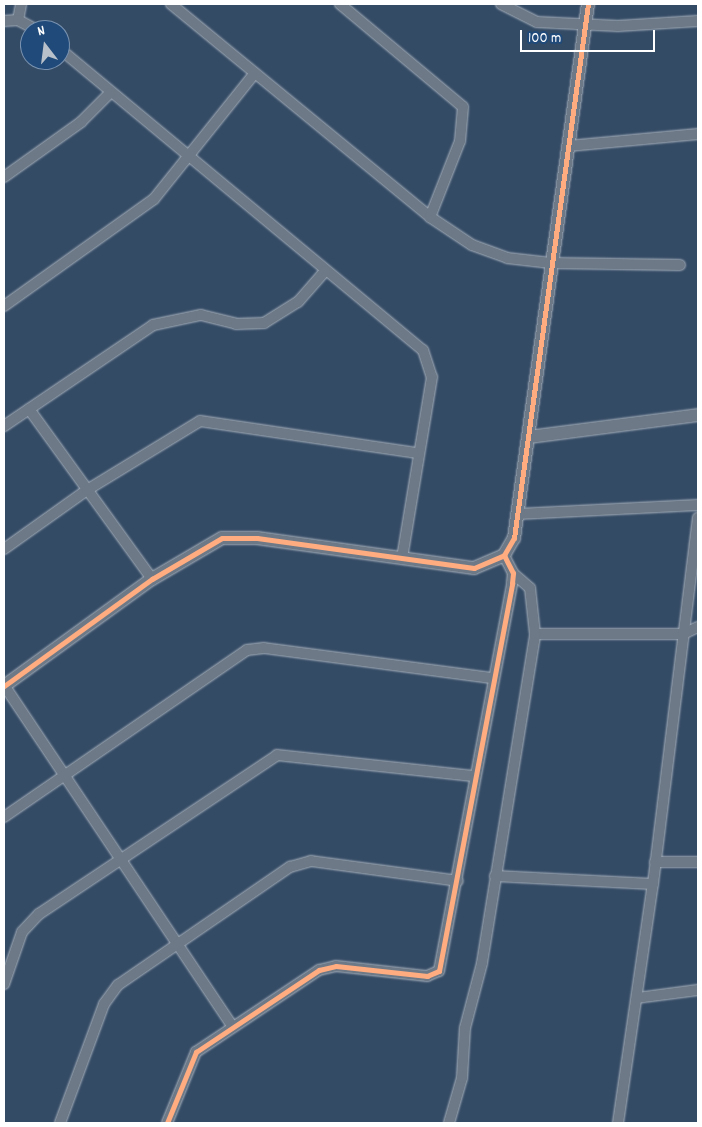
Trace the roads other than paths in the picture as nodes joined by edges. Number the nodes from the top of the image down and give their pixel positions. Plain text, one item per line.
1 (21, 4) edge
2 (171, 4) edge
3 (340, 4) edge
4 (502, 4) edge
5 (588, 4) edge
6 (18, 20) joint
7 (4, 21) edge
8 (698, 21) edge
9 (586, 23) junction
10 (70, 58) edge
11 (255, 73) junction
12 (110, 93) junction
13 (698, 134) edge
14 (568, 146) junction
15 (188, 158) junction
16 (4, 177) edge
17 (430, 217) junction
18 (551, 263) junction
19 (680, 265) dead end
20 (325, 272) junction
21 (4, 306) edge
22 (29, 409) junction
23 (698, 416) edge
24 (4, 426) edge
25 (529, 437) junction
26 (418, 452) junction
27 (87, 490) junction
28 (698, 505) edge
29 (518, 514) junction
30 (698, 518) edge
31 (4, 550) edge
32 (504, 555) junction
33 (402, 558) junction
34 (513, 572) junction
35 (152, 579) junction
36 (698, 628) edge
37 (535, 634) junction
38 (683, 634) junction
39 (492, 678) junction
40 (4, 685) edge
41 (64, 776) junction
42 (475, 776) junction
43 (4, 817) edge
44 (119, 857) junction
45 (655, 862) junction
46 (698, 862) edge
47 (495, 876) junction
48 (458, 881) junction
49 (653, 884) junction
50 (176, 942) junction
51 (4, 984) edge
52 (698, 990) edge
53 (637, 998) junction
54 (232, 1026) junction
55 (60, 1123) edge
56 (166, 1123) edge
57 (449, 1123) edge
58 (618, 1123) edge

1 - 6 street
2 - 11 street
3 - 17 street
4 - 9 street
5 - 9 street
6 - 7 street
8 - 9 street
9 - 14 street
10 - 12 street
11 - 15 street
11 - 17 street
12 - 15 street
12 - 16 street
13 - 14 street
14 - 18 street
15 - 20 street
15 - 21 street
17 - 18 street
18 - 19 street
18 - 25 street
20 - 22 street
20 - 26 street
22 - 24 street
22 - 27 street
23 - 25 street
25 - 29 street
26 - 27 street
26 - 33 street
27 - 31 street
27 - 35 street
28 - 29 street
29 - 32 street
30 - 38 street
32 - 33 street
32 - 34 street
33 - 35 street
34 - 37 street
34 - 39 street
35 - 40 street
36 - 38 street
37 - 38 street
37 - 47 street
38 - 45 street
39 - 41 street
39 - 42 street
40 - 41 street
41 - 43 street
41 - 44 street
42 - 44 street
42 - 48 street
44 - 50 street
44 - 51 street
45 - 46 street
45 - 49 street
47 - 49 street
47 - 57 street
48 - 50 street
48 - 54 street
49 - 53 street
50 - 54 street
50 - 55 street
52 - 53 street
53 - 58 street
54 - 56 street

